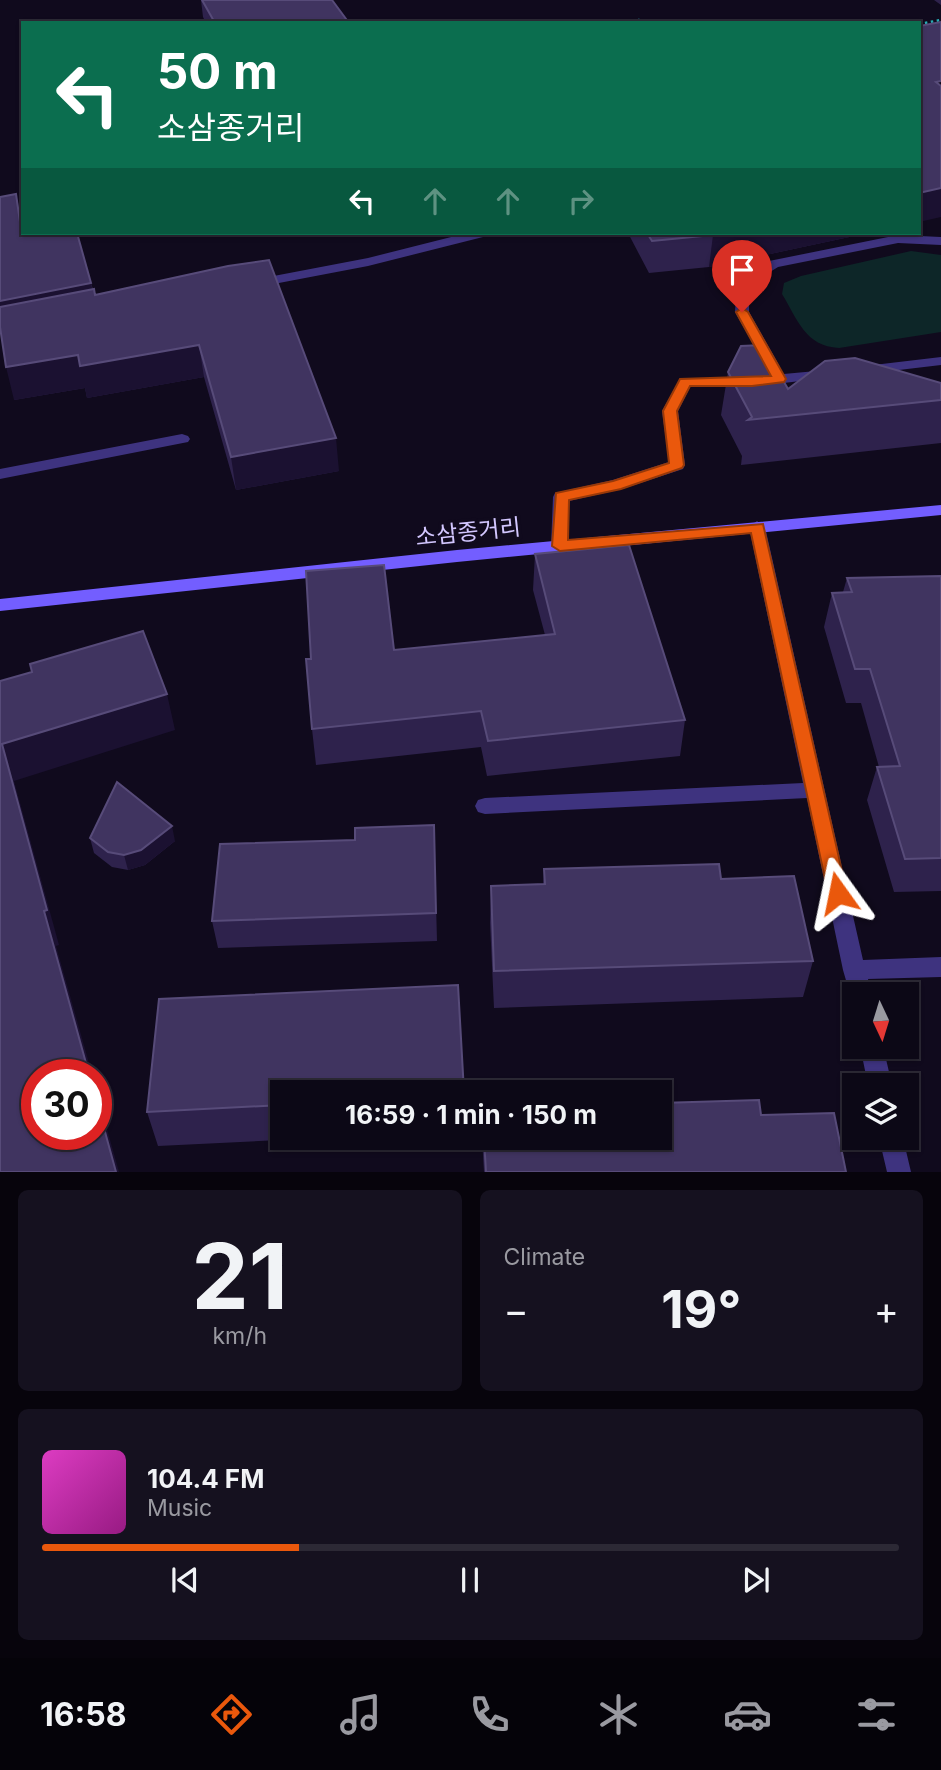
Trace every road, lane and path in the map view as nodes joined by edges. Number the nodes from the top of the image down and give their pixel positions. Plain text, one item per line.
1 (941, 20) edge
2 (921, 24) edge
3 (473, 235) edge
4 (941, 241) edge
5 (236, 287) edge
6 (941, 361) edge
7 (780, 379) junction
8 (182, 439) dead end
9 (0, 474) edge
10 (941, 510) edge
11 (757, 527) junction
12 (560, 546) junction
13 (0, 605) edge
14 (815, 790) junction
15 (485, 806) dead end
16 (941, 967) edge
17 (855, 970) junction
18 (858, 982) edge
19 (894, 1150) edge
20 (899, 1171) edge

1 - 2 path
3 - 5 street
4 - 7 street
6 - 7 street
7 - 12 street
8 - 9 street
10 - 11 street, 소삼종거리
11 - 12 street, 소삼종거리
11 - 14 street
12 - 13 street, 소삼종거리
14 - 15 street
14 - 17 street
16 - 17 street
17 - 18 street
19 - 20 street

